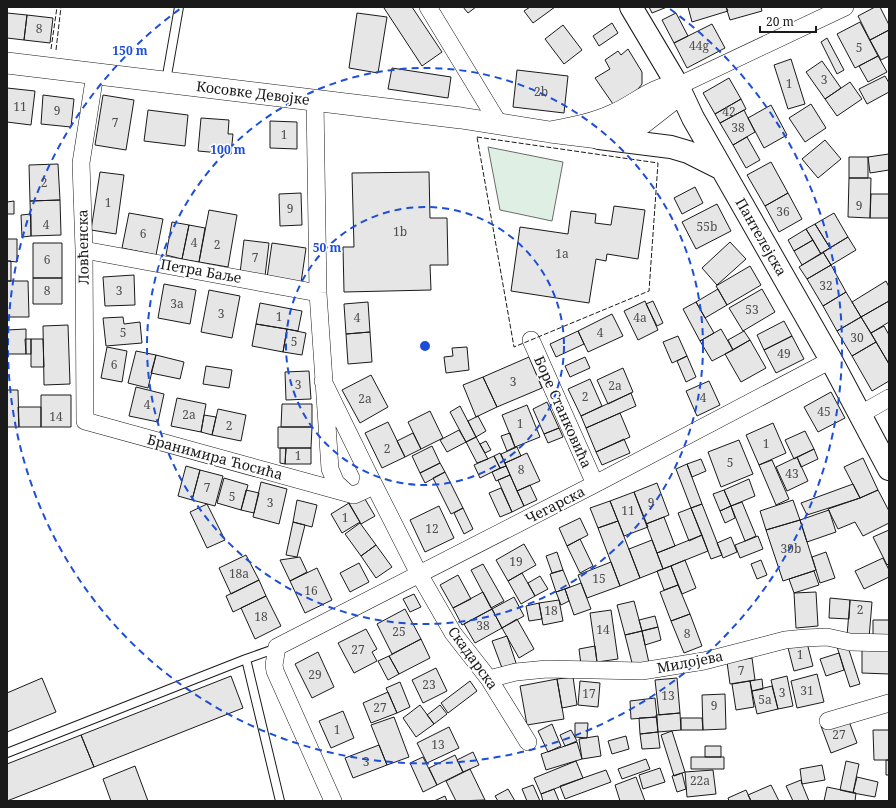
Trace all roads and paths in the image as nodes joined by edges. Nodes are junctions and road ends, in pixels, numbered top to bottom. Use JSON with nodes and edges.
{"nodes":[{"id":1,"x":179,"y":7,"type":"edge"},
{"id":2,"x":428,"y":7,"type":"edge"},
{"id":3,"x":631,"y":7,"type":"edge"},
{"id":4,"x":845,"y":7,"type":"edge"},
{"id":5,"x":7,"y":63,"type":"edge"},
{"id":6,"x":95,"y":74,"type":"junction"},
{"id":7,"x":165,"y":82,"type":"junction"},
{"id":8,"x":678,"y":86,"type":"junction"},
{"id":9,"x":315,"y":100,"type":"junction"},
{"id":10,"x":499,"y":124,"type":"junction"},
{"id":11,"x":550,"y":132,"type":"junction"},
{"id":12,"x":599,"y":138,"type":"junction"},
{"id":13,"x":722,"y":169,"type":"junction"},
{"id":14,"x":84,"y":250,"type":"junction"},
{"id":15,"x":318,"y":293,"type":"junction"},
{"id":16,"x":531,"y":340,"type":"dead end"},
{"id":17,"x":831,"y":360,"type":"junction"},
{"id":18,"x":323,"y":381,"type":"junction"},
{"id":19,"x":889,"y":398,"type":"edge"},
{"id":20,"x":861,"y":414,"type":"junction"},
{"id":21,"x":85,"y":421,"type":"joint"},
{"id":22,"x":889,"y":469,"type":"edge"},
{"id":23,"x":368,"y":474,"type":"junction"},
{"id":24,"x":595,"y":484,"type":"junction"},
{"id":25,"x":346,"y":492,"type":"junction"},
{"id":26,"x":419,"y":574,"type":"junction"},
{"id":27,"x":889,"y":643,"type":"edge"},
{"id":28,"x":277,"y":647,"type":"junction"},
{"id":29,"x":246,"y":659,"type":"junction"},
{"id":30,"x":489,"y":679,"type":"junction"},
{"id":31,"x":889,"y":703,"type":"edge"},
{"id":32,"x":828,"y":720,"type":"dead end"},
{"id":33,"x":528,"y":742,"type":"dead end"},
{"id":34,"x":7,"y":753,"type":"edge"},
{"id":35,"x":280,"y":801,"type":"edge"},
{"id":36,"x":333,"y":801,"type":"edge"}],
"edges":[{"from":1,"to":7,"type":"lane"},
{"from":2,"to":10,"type":"street"},
{"from":3,"to":8,"type":"main road","name":"Пантелејска"},
{"from":4,"to":8,"type":"street"},
{"from":5,"to":6,"type":"street","name":"Косовке Девојке"},
{"from":6,"to":7,"type":"street","name":"Косовке Девојке"},
{"from":6,"to":14,"type":"street","name":"Ловћенска"},
{"from":7,"to":9,"type":"street","name":"Косовке Девојке"},
{"from":8,"to":11,"type":"street","name":"Косовке Девојке"},
{"from":8,"to":12,"type":"street","name":"Косовке Девојке"},
{"from":8,"to":13,"type":"main road","name":"Пантелејска"},
{"from":9,"to":10,"type":"street","name":"Косовке Девојке"},
{"from":9,"to":15,"type":"street"},
{"from":10,"to":11,"type":"street","name":"Косовке Девојке"},
{"from":11,"to":12,"type":"street","name":"Косовке Девојке"},
{"from":12,"to":13,"type":"main road"},
{"from":13,"to":17,"type":"main road","name":"Пантелејска"},
{"from":14,"to":15,"type":"street","name":"Петра Баље"},
{"from":14,"to":21,"type":"street","name":"Ловћенска"},
{"from":15,"to":18,"type":"street"},
{"from":16,"to":24,"type":"street","name":"Боре Станковића"},
{"from":17,"to":20,"type":"main road","name":"Пантелејска"},
{"from":17,"to":24,"type":"street","name":"Чегарска"},
{"from":18,"to":23,"type":"street","name":"Скадарска"},
{"from":18,"to":25,"type":"street"},
{"from":19,"to":20,"type":"street"},
{"from":20,"to":22,"type":"main road","name":"Пантелејска"},
{"from":21,"to":25,"type":"street","name":"Бранимира Ћосића"},
{"from":23,"to":25,"type":"street"},
{"from":23,"to":26,"type":"street","name":"Скадарска"},
{"from":24,"to":26,"type":"street","name":"Чегарска"},
{"from":26,"to":28,"type":"street","name":"Чегарска"},
{"from":26,"to":30,"type":"street","name":"Скадарска"},
{"from":27,"to":30,"type":"street","name":"Милојева"},
{"from":28,"to":29,"type":"lane"},
{"from":28,"to":36,"type":"street"},
{"from":29,"to":34,"type":"lane"},
{"from":29,"to":35,"type":"lane"},
{"from":30,"to":33,"type":"street","name":"Скадарска"},
{"from":31,"to":32,"type":"street"}]}
